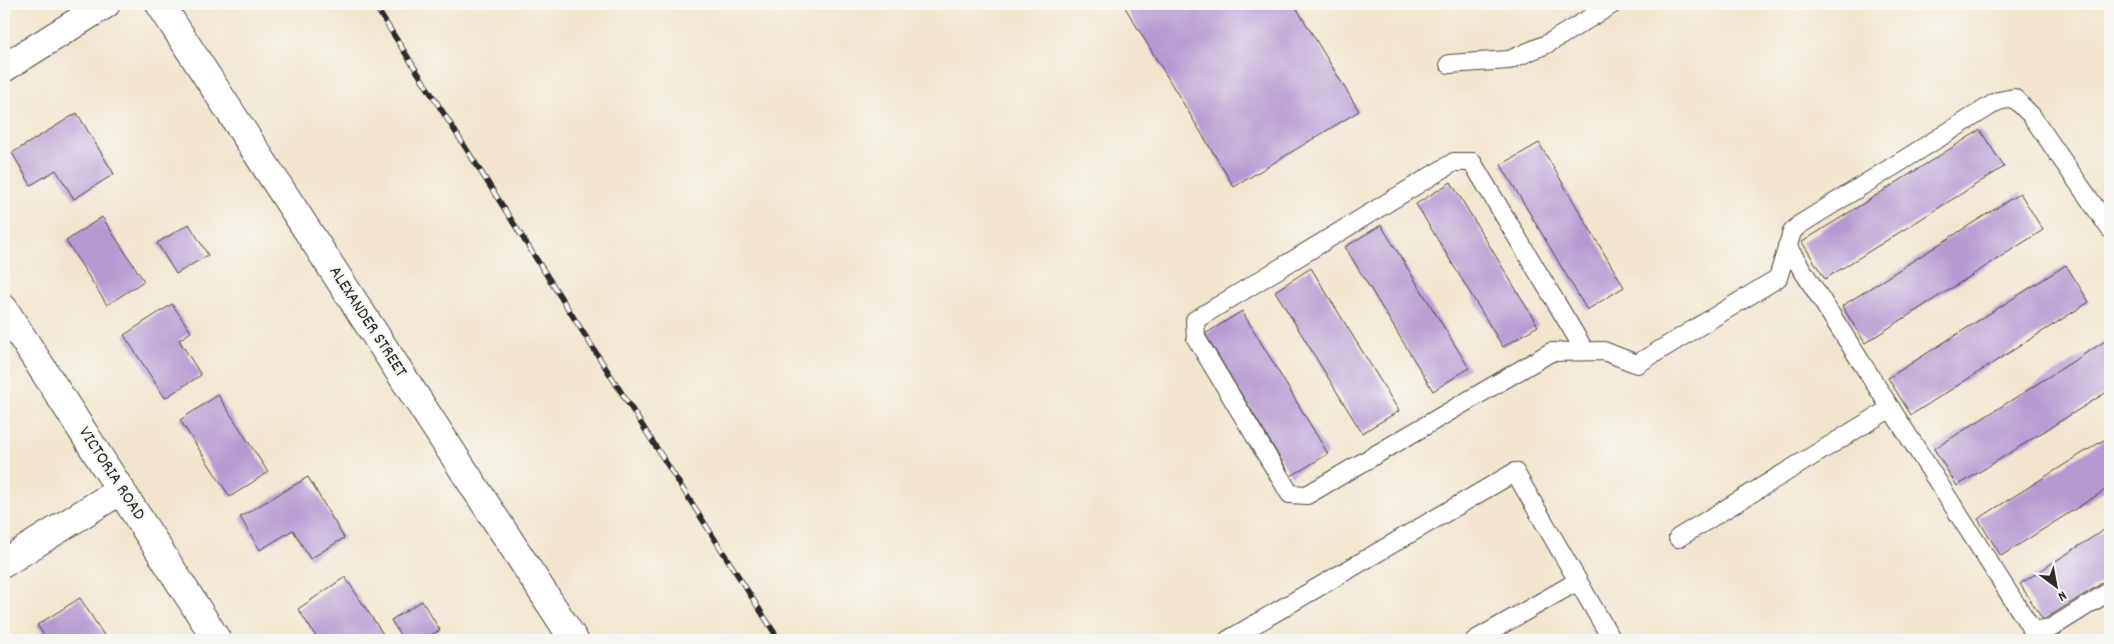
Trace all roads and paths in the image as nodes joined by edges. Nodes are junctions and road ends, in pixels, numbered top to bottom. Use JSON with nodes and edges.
{"nodes":[{"id":1,"x":106,"y":4,"type":"edge"},
{"id":2,"x":160,"y":4,"type":"edge"},
{"id":3,"x":1613,"y":4,"type":"edge"},
{"id":4,"x":1449,"y":64,"type":"dead end"},
{"id":5,"x":4,"y":68,"type":"edge"},
{"id":6,"x":2110,"y":229,"type":"edge"},
{"id":7,"x":1787,"y":246,"type":"junction"},
{"id":8,"x":4,"y":309,"type":"edge"},
{"id":9,"x":1585,"y":351,"type":"junction"},
{"id":10,"x":1892,"y":408,"type":"junction"},
{"id":11,"x":121,"y":490,"type":"junction"},
{"id":12,"x":1678,"y":538,"type":"dead end"},
{"id":13,"x":4,"y":563,"type":"edge"},
{"id":14,"x":1578,"y":581,"type":"junction"},
{"id":15,"x":2110,"y":591,"type":"edge"},
{"id":16,"x":217,"y":640,"type":"edge"},
{"id":17,"x":574,"y":640,"type":"edge"},
{"id":18,"x":1228,"y":640,"type":"edge"},
{"id":19,"x":1475,"y":640,"type":"edge"},
{"id":20,"x":1612,"y":640,"type":"edge"}],
"edges":[{"from":1,"to":5,"type":"street"},
{"from":2,"to":17,"type":"street","name":"ALEXANDER STREET"},
{"from":3,"to":4,"type":"lane"},
{"from":6,"to":7,"type":"lane"},
{"from":7,"to":9,"type":"lane"},
{"from":7,"to":10,"type":"lane"},
{"from":8,"to":11,"type":"street","name":"VICTORIA ROAD"},
{"from":9,"to":9,"type":"lane"},
{"from":10,"to":12,"type":"lane"},
{"from":10,"to":15,"type":"lane"},
{"from":11,"to":13,"type":"street"},
{"from":11,"to":16,"type":"street","name":"VICTORIA ROAD"},
{"from":14,"to":18,"type":"lane"},
{"from":14,"to":19,"type":"lane"},
{"from":14,"to":20,"type":"lane"}]}
